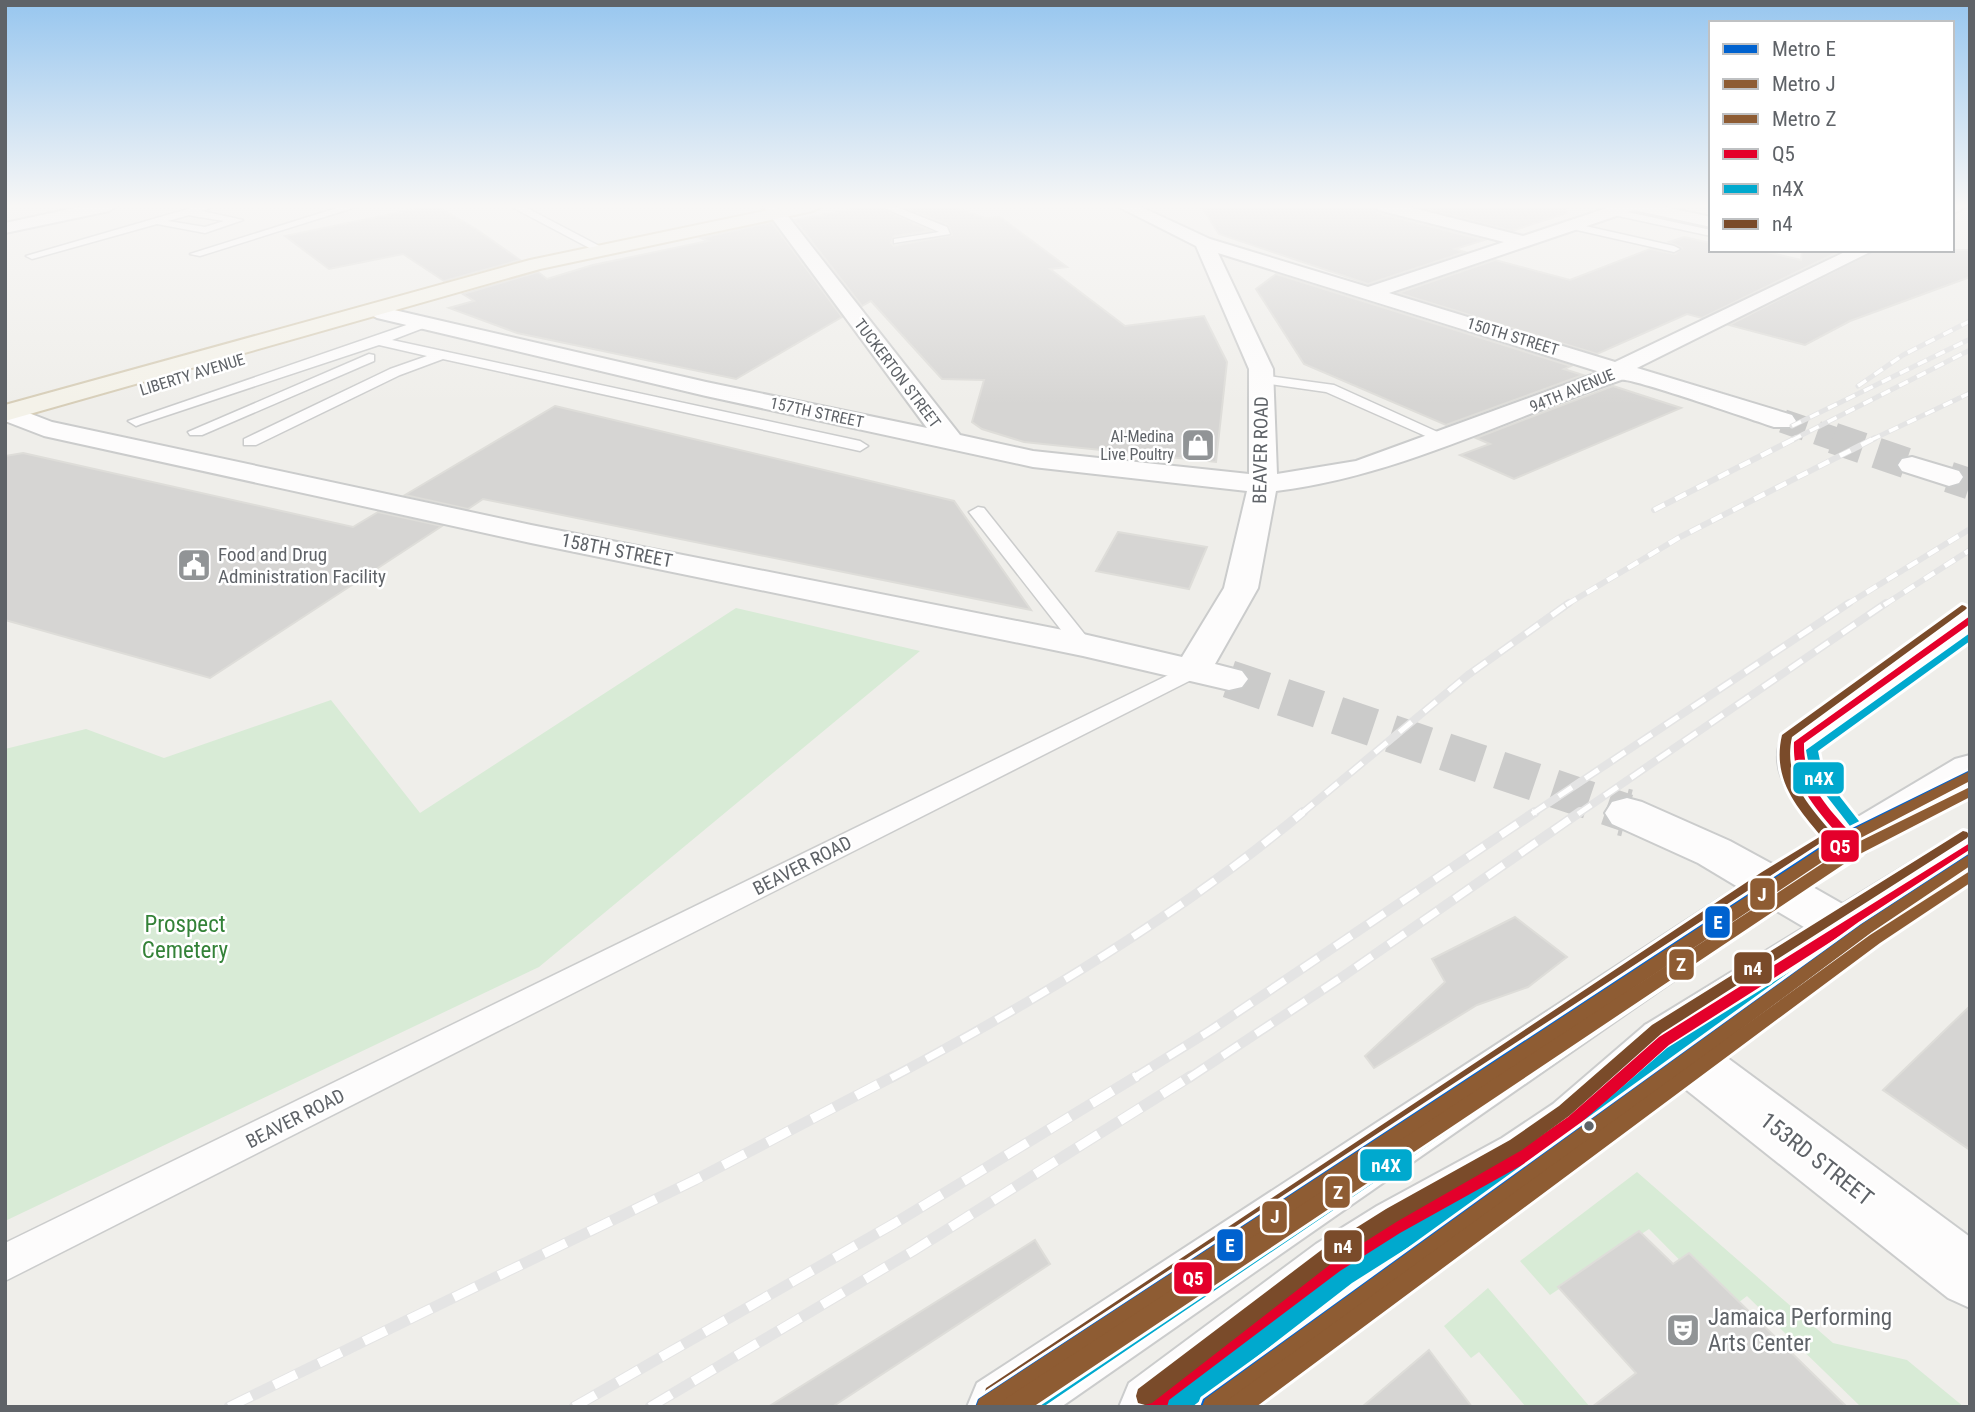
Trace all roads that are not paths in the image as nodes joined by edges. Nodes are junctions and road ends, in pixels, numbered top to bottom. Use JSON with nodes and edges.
{"nodes":[{"id":1,"x":511,"y":272,"type":"edge"},
{"id":2,"x":821,"y":272,"type":"edge"},
{"id":3,"x":1217,"y":272,"type":"edge"},
{"id":4,"x":1300,"y":272,"type":"edge"},
{"id":5,"x":1434,"y":272,"type":"edge"},
{"id":6,"x":1814,"y":272,"type":"edge"},
{"id":7,"x":1370,"y":293,"type":"junction"},
{"id":8,"x":377,"y":312,"type":"junction"},
{"id":9,"x":421,"y":324,"type":"junction"},
{"id":10,"x":378,"y":341,"type":"junction"},
{"id":11,"x":405,"y":347,"type":"junction"},
{"id":12,"x":442,"y":355,"type":"junction"},
{"id":13,"x":1622,"y":369,"type":"junction"},
{"id":14,"x":1261,"y":379,"type":"junction"},
{"id":15,"x":11,"y":419,"type":"edge"},
{"id":16,"x":136,"y":421,"type":"dead end"},
{"id":17,"x":1783,"y":421,"type":"tunnel mouth"},
{"id":18,"x":196,"y":432,"type":"dead end"},
{"id":19,"x":949,"y":439,"type":"junction"},
{"id":20,"x":1445,"y":439,"type":"junction"},
{"id":21,"x":250,"y":442,"type":"dead end"},
{"id":22,"x":860,"y":446,"type":"dead end"},
{"id":23,"x":1912,"y":465,"type":"tunnel mouth"},
{"id":24,"x":1949,"y":477,"type":"tunnel mouth"},
{"id":25,"x":1263,"y":484,"type":"junction"},
{"id":26,"x":978,"y":512,"type":"dead end"},
{"id":27,"x":1970,"y":619,"type":"edge"},
{"id":28,"x":1083,"y":645,"type":"junction"},
{"id":29,"x":1193,"y":670,"type":"junction"},
{"id":30,"x":1229,"y":679,"type":"tunnel mouth"},
{"id":31,"x":1970,"y":769,"type":"edge"},
{"id":32,"x":1627,"y":813,"type":"tunnel mouth"},
{"id":33,"x":1850,"y":840,"type":"junction"},
{"id":34,"x":1970,"y":847,"type":"edge"},
{"id":35,"x":1774,"y":887,"type":"junction"},
{"id":36,"x":1843,"y":927,"type":"junction"},
{"id":37,"x":1664,"y":1041,"type":"junction"},
{"id":38,"x":5,"y":1263,"type":"edge"},
{"id":39,"x":1970,"y":1276,"type":"edge"},
{"id":40,"x":1001,"y":1407,"type":"edge"},
{"id":41,"x":1153,"y":1407,"type":"edge"}],
"edges":[{"from":1,"to":8,"type":"main road","name":"LIBERTY AVENUE"},
{"from":2,"to":19,"type":"street","name":"TUCKERTON STREET"},
{"from":3,"to":14,"type":"street","name":"BEAVER ROAD"},
{"from":4,"to":7,"type":"street","name":"150TH STREET"},
{"from":5,"to":7,"type":"street"},
{"from":6,"to":13,"type":"street","name":"94TH AVENUE"},
{"from":7,"to":13,"type":"street","name":"150TH STREET"},
{"from":8,"to":9,"type":"street","name":"157TH STREET"},
{"from":8,"to":15,"type":"main road","name":"LIBERTY AVENUE"},
{"from":9,"to":10,"type":"lane"},
{"from":9,"to":19,"type":"street","name":"157TH STREET"},
{"from":10,"to":11,"type":"lane"},
{"from":10,"to":16,"type":"lane"},
{"from":11,"to":12,"type":"lane"},
{"from":11,"to":18,"type":"lane"},
{"from":12,"to":21,"type":"lane"},
{"from":12,"to":22,"type":"lane"},
{"from":13,"to":17,"type":"street","name":"150TH STREET"},
{"from":13,"to":20,"type":"street","name":"94TH AVENUE"},
{"from":14,"to":20,"type":"lane"},
{"from":14,"to":25,"type":"street","name":"BEAVER ROAD"},
{"from":15,"to":28,"type":"street","name":"158TH STREET"},
{"from":19,"to":25,"type":"street","name":"157TH STREET"},
{"from":20,"to":25,"type":"street","name":"94TH AVENUE"},
{"from":23,"to":24,"type":"street"},
{"from":25,"to":29,"type":"street","name":"BEAVER ROAD"},
{"from":26,"to":28,"type":"lane"},
{"from":27,"to":33,"type":"street"},
{"from":28,"to":29,"type":"street","name":"158TH STREET"},
{"from":29,"to":30,"type":"street","name":"158TH STREET"},
{"from":29,"to":38,"type":"lane","name":"BEAVER ROAD"},
{"from":31,"to":33,"type":"street"},
{"from":32,"to":35,"type":"street"},
{"from":33,"to":35,"type":"street"},
{"from":34,"to":36,"type":"street"},
{"from":35,"to":36,"type":"street"},
{"from":35,"to":40,"type":"street"},
{"from":36,"to":37,"type":"street"},
{"from":37,"to":39,"type":"street","name":"153RD STREET"},
{"from":37,"to":41,"type":"street"}]}
